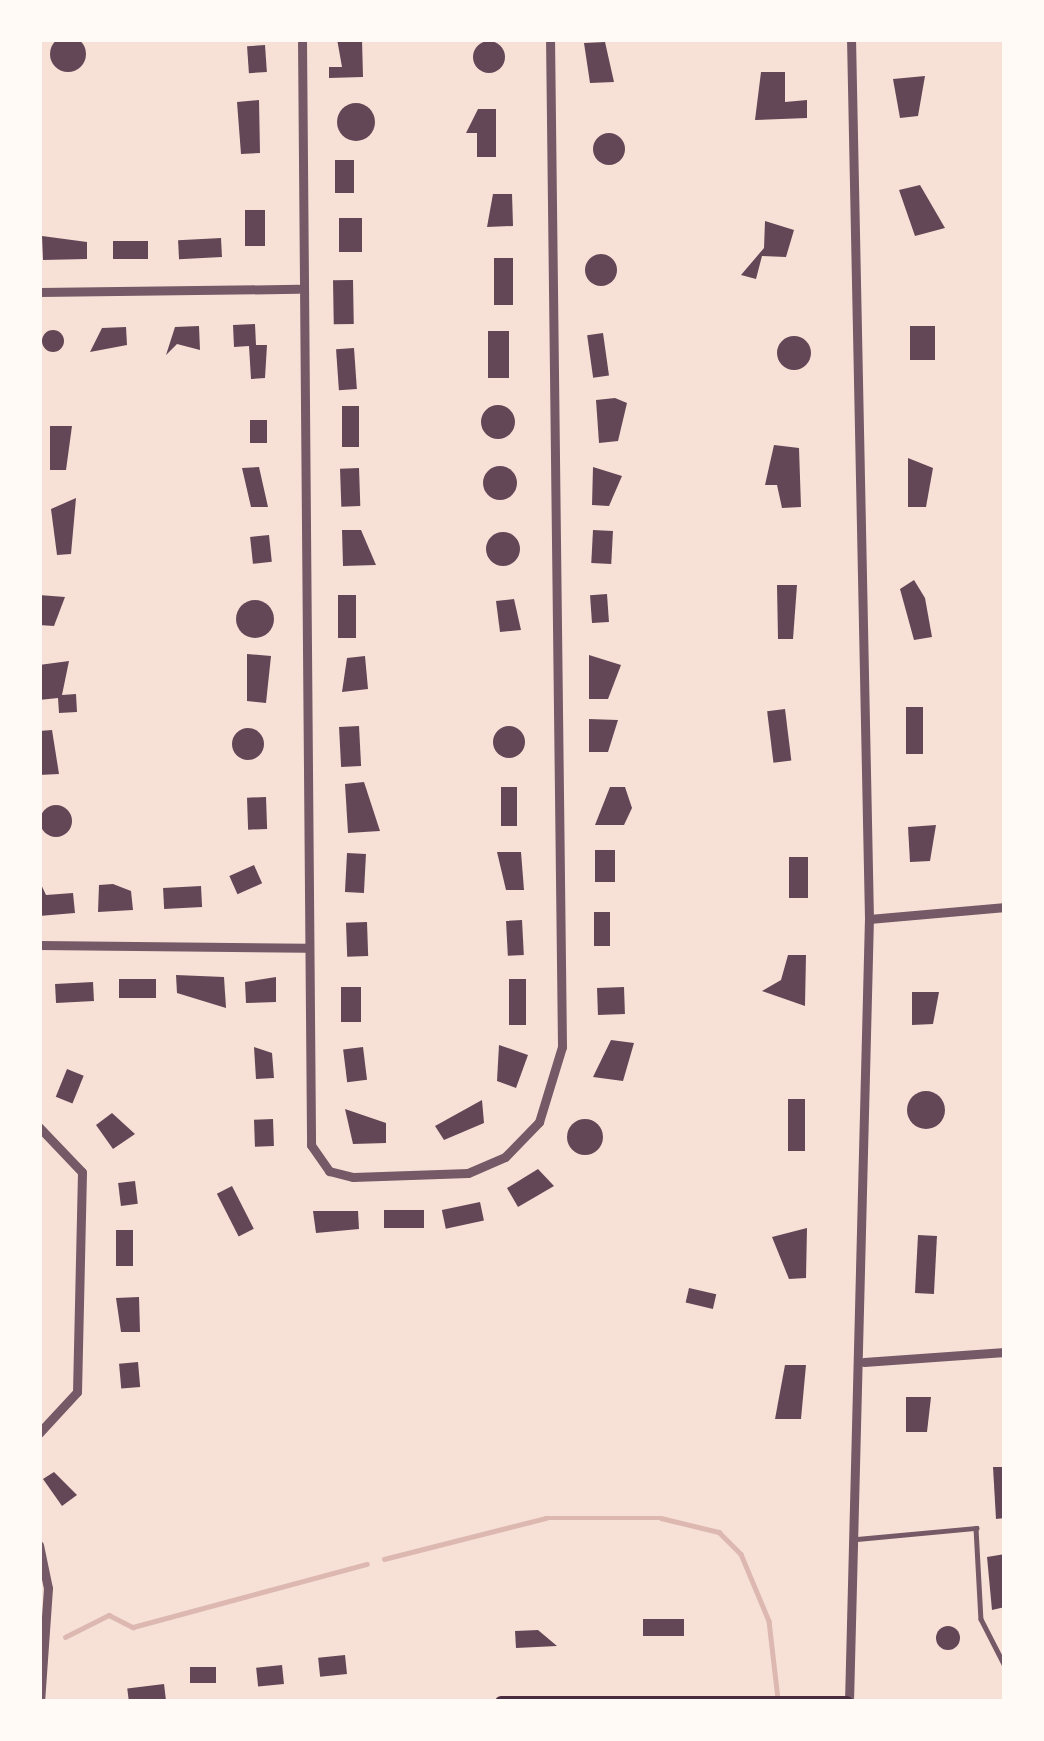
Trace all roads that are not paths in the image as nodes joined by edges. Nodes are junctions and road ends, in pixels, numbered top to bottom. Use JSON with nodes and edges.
{"nodes":[{"id":1,"x":302,"y":39,"type":"edge"},
{"id":2,"x":550,"y":39,"type":"edge"},
{"id":3,"x":851,"y":39,"type":"edge"},
{"id":4,"x":298,"y":289,"type":"junction"},
{"id":5,"x":39,"y":292,"type":"edge"},
{"id":6,"x":1005,"y":908,"type":"edge"},
{"id":7,"x":869,"y":919,"type":"junction"},
{"id":8,"x":39,"y":945,"type":"edge"},
{"id":9,"x":306,"y":947,"type":"junction"},
{"id":10,"x":39,"y":1126,"type":"edge"},
{"id":11,"x":1005,"y":1352,"type":"edge"},
{"id":12,"x":864,"y":1361,"type":"junction"},
{"id":13,"x":39,"y":1433,"type":"edge"},
{"id":14,"x":857,"y":1539,"type":"junction"},
{"id":15,"x":39,"y":1546,"type":"edge"},
{"id":16,"x":1005,"y":1666,"type":"edge"},
{"id":17,"x":40,"y":1702,"type":"edge"},
{"id":18,"x":501,"y":1702,"type":"edge"},
{"id":19,"x":848,"y":1702,"type":"edge"}],
"edges":[{"from":1,"to":4,"type":"street"},
{"from":2,"to":9,"type":"street"},
{"from":3,"to":7,"type":"street"},
{"from":4,"to":5,"type":"street"},
{"from":4,"to":9,"type":"street"},
{"from":6,"to":7,"type":"street"},
{"from":7,"to":12,"type":"street"},
{"from":8,"to":9,"type":"street"},
{"from":10,"to":13,"type":"street"},
{"from":11,"to":12,"type":"street"},
{"from":12,"to":14,"type":"street"},
{"from":14,"to":16,"type":"lane"},
{"from":14,"to":19,"type":"street"},
{"from":15,"to":17,"type":"street"},
{"from":18,"to":19,"type":"main road"}]}
